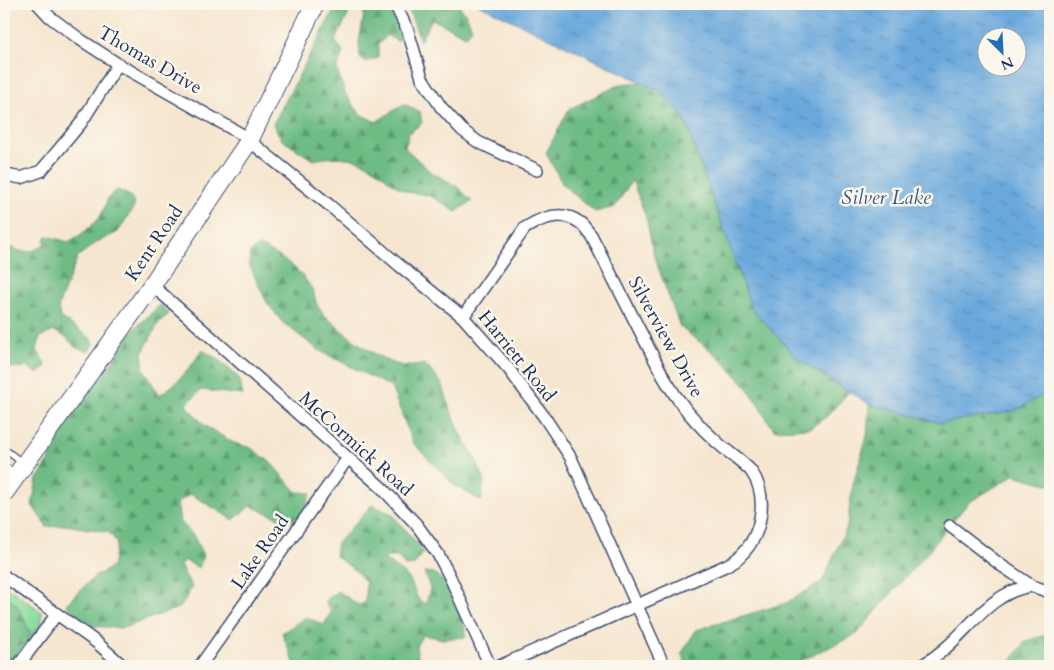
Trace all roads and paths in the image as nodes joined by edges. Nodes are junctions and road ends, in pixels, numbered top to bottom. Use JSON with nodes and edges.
{"nodes":[{"id":1,"x":38,"y":4,"type":"edge"},
{"id":2,"x":315,"y":4,"type":"edge"},
{"id":3,"x":395,"y":4,"type":"edge"},
{"id":4,"x":118,"y":64,"type":"junction"},
{"id":5,"x":249,"y":141,"type":"junction"},
{"id":6,"x":538,"y":170,"type":"dead end"},
{"id":7,"x":4,"y":173,"type":"edge"},
{"id":8,"x":152,"y":284,"type":"junction"},
{"id":9,"x":463,"y":317,"type":"junction"},
{"id":10,"x":4,"y":449,"type":"edge"},
{"id":11,"x":348,"y":458,"type":"junction"},
{"id":12,"x":15,"y":468,"type":"edge"},
{"id":13,"x":4,"y":493,"type":"edge"},
{"id":14,"x":950,"y":526,"type":"dead end"},
{"id":15,"x":4,"y":576,"type":"edge"},
{"id":16,"x":1032,"y":586,"type":"junction"},
{"id":17,"x":1050,"y":592,"type":"edge"},
{"id":18,"x":638,"y":606,"type":"junction"},
{"id":19,"x":56,"y":615,"type":"junction"},
{"id":20,"x":18,"y":666,"type":"edge"},
{"id":21,"x":123,"y":666,"type":"edge"},
{"id":22,"x":200,"y":666,"type":"edge"},
{"id":23,"x":490,"y":666,"type":"edge"},
{"id":24,"x":500,"y":666,"type":"edge"},
{"id":25,"x":664,"y":666,"type":"edge"},
{"id":26,"x":921,"y":666,"type":"edge"}],
"edges":[{"from":1,"to":4,"type":"street","name":"Thomas Drive"},
{"from":2,"to":5,"type":"main road","name":"Kent Road"},
{"from":3,"to":6,"type":"street"},
{"from":4,"to":5,"type":"street","name":"Thomas Drive"},
{"from":4,"to":7,"type":"street"},
{"from":5,"to":8,"type":"main road","name":"Kent Road"},
{"from":5,"to":9,"type":"street","name":"Harriett Road"},
{"from":8,"to":11,"type":"street","name":"McCormick Road"},
{"from":8,"to":12,"type":"main road","name":"Kent Road"},
{"from":9,"to":18,"type":"street","name":"Harriett Road"},
{"from":9,"to":18,"type":"street","name":"Silverview Drive"},
{"from":10,"to":12,"type":"lane"},
{"from":11,"to":22,"type":"street","name":"Lake Road"},
{"from":11,"to":23,"type":"street","name":"McCormick Road"},
{"from":12,"to":13,"type":"main road","name":"Kent Road"},
{"from":14,"to":16,"type":"street"},
{"from":15,"to":19,"type":"street"},
{"from":16,"to":17,"type":"street"},
{"from":16,"to":26,"type":"street"},
{"from":18,"to":24,"type":"street","name":"Silverview Drive"},
{"from":18,"to":25,"type":"street","name":"Harriett Road"},
{"from":19,"to":20,"type":"street"},
{"from":19,"to":21,"type":"street"}]}
